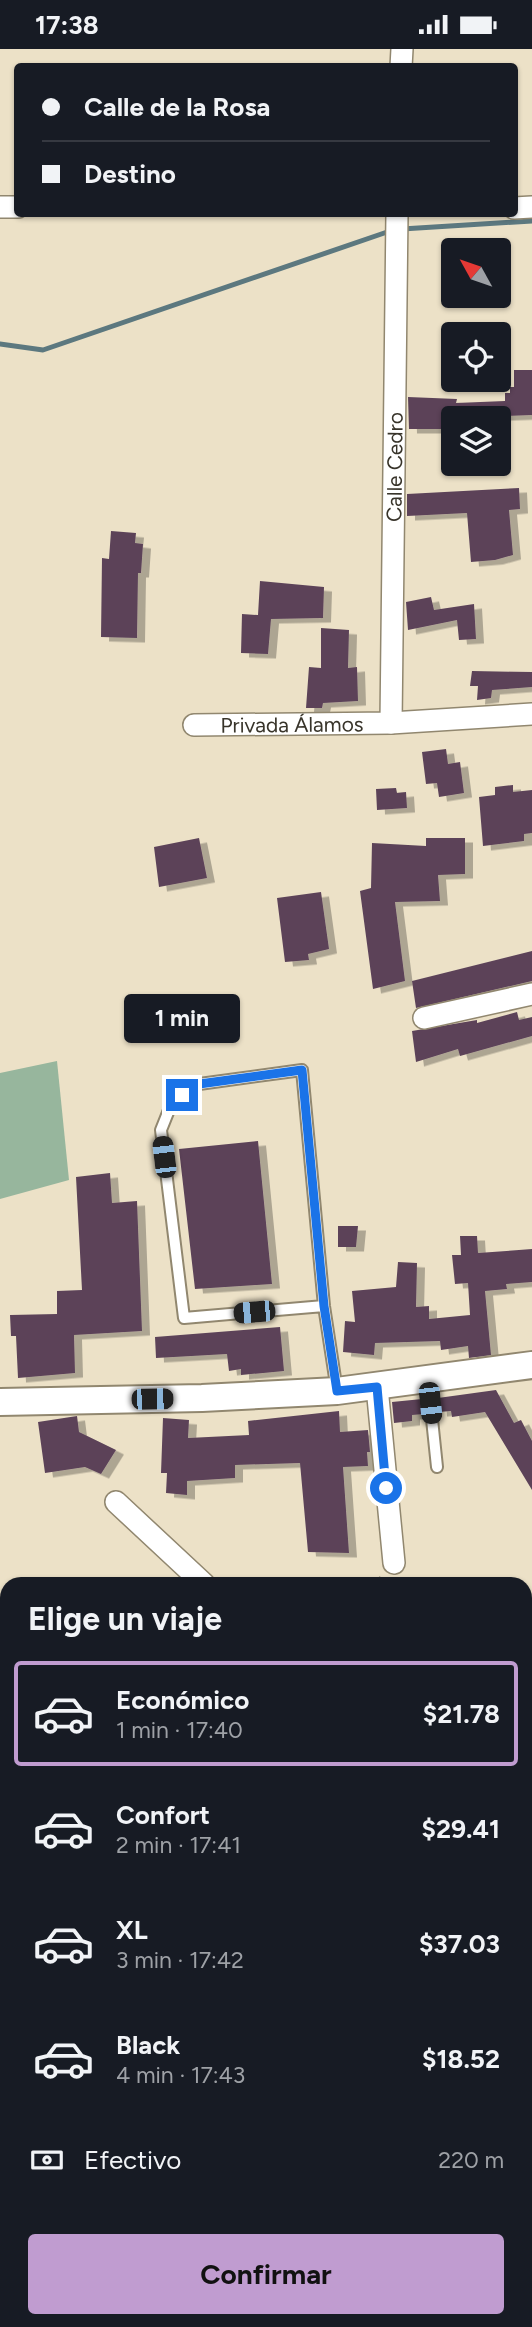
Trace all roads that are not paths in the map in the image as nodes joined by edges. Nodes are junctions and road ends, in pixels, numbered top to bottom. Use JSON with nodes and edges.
{"nodes":[{"id":1,"x":397,"y":217,"type":"edge"},
{"id":2,"x":532,"y":714,"type":"edge"},
{"id":3,"x":391,"y":723,"type":"junction"},
{"id":4,"x":194,"y":725,"type":"dead end"},
{"id":5,"x":532,"y":993,"type":"edge"},
{"id":6,"x":424,"y":1018,"type":"dead end"},
{"id":7,"x":324,"y":1306,"type":"junction"},
{"id":8,"x":532,"y":1366,"type":"edge"},
{"id":9,"x":428,"y":1381,"type":"junction"},
{"id":10,"x":377,"y":1387,"type":"junction"},
{"id":11,"x":337,"y":1391,"type":"junction"},
{"id":12,"x":0,"y":1402,"type":"edge"},
{"id":13,"x":437,"y":1467,"type":"dead end"},
{"id":14,"x":116,"y":1502,"type":"dead end"},
{"id":15,"x":394,"y":1563,"type":"dead end"},
{"id":16,"x":196,"y":1577,"type":"edge"}],
"edges":[{"from":1,"to":3,"type":"street","name":"Calle Cedro"},
{"from":2,"to":3,"type":"street","name":"Privada Álamos"},
{"from":3,"to":4,"type":"street","name":"Privada Álamos"},
{"from":5,"to":6,"type":"street"},
{"from":7,"to":7,"type":"lane"},
{"from":7,"to":11,"type":"lane"},
{"from":8,"to":9,"type":"street"},
{"from":9,"to":10,"type":"street"},
{"from":9,"to":13,"type":"lane"},
{"from":10,"to":11,"type":"street"},
{"from":10,"to":15,"type":"street"},
{"from":11,"to":12,"type":"street"},
{"from":14,"to":16,"type":"street"}]}
